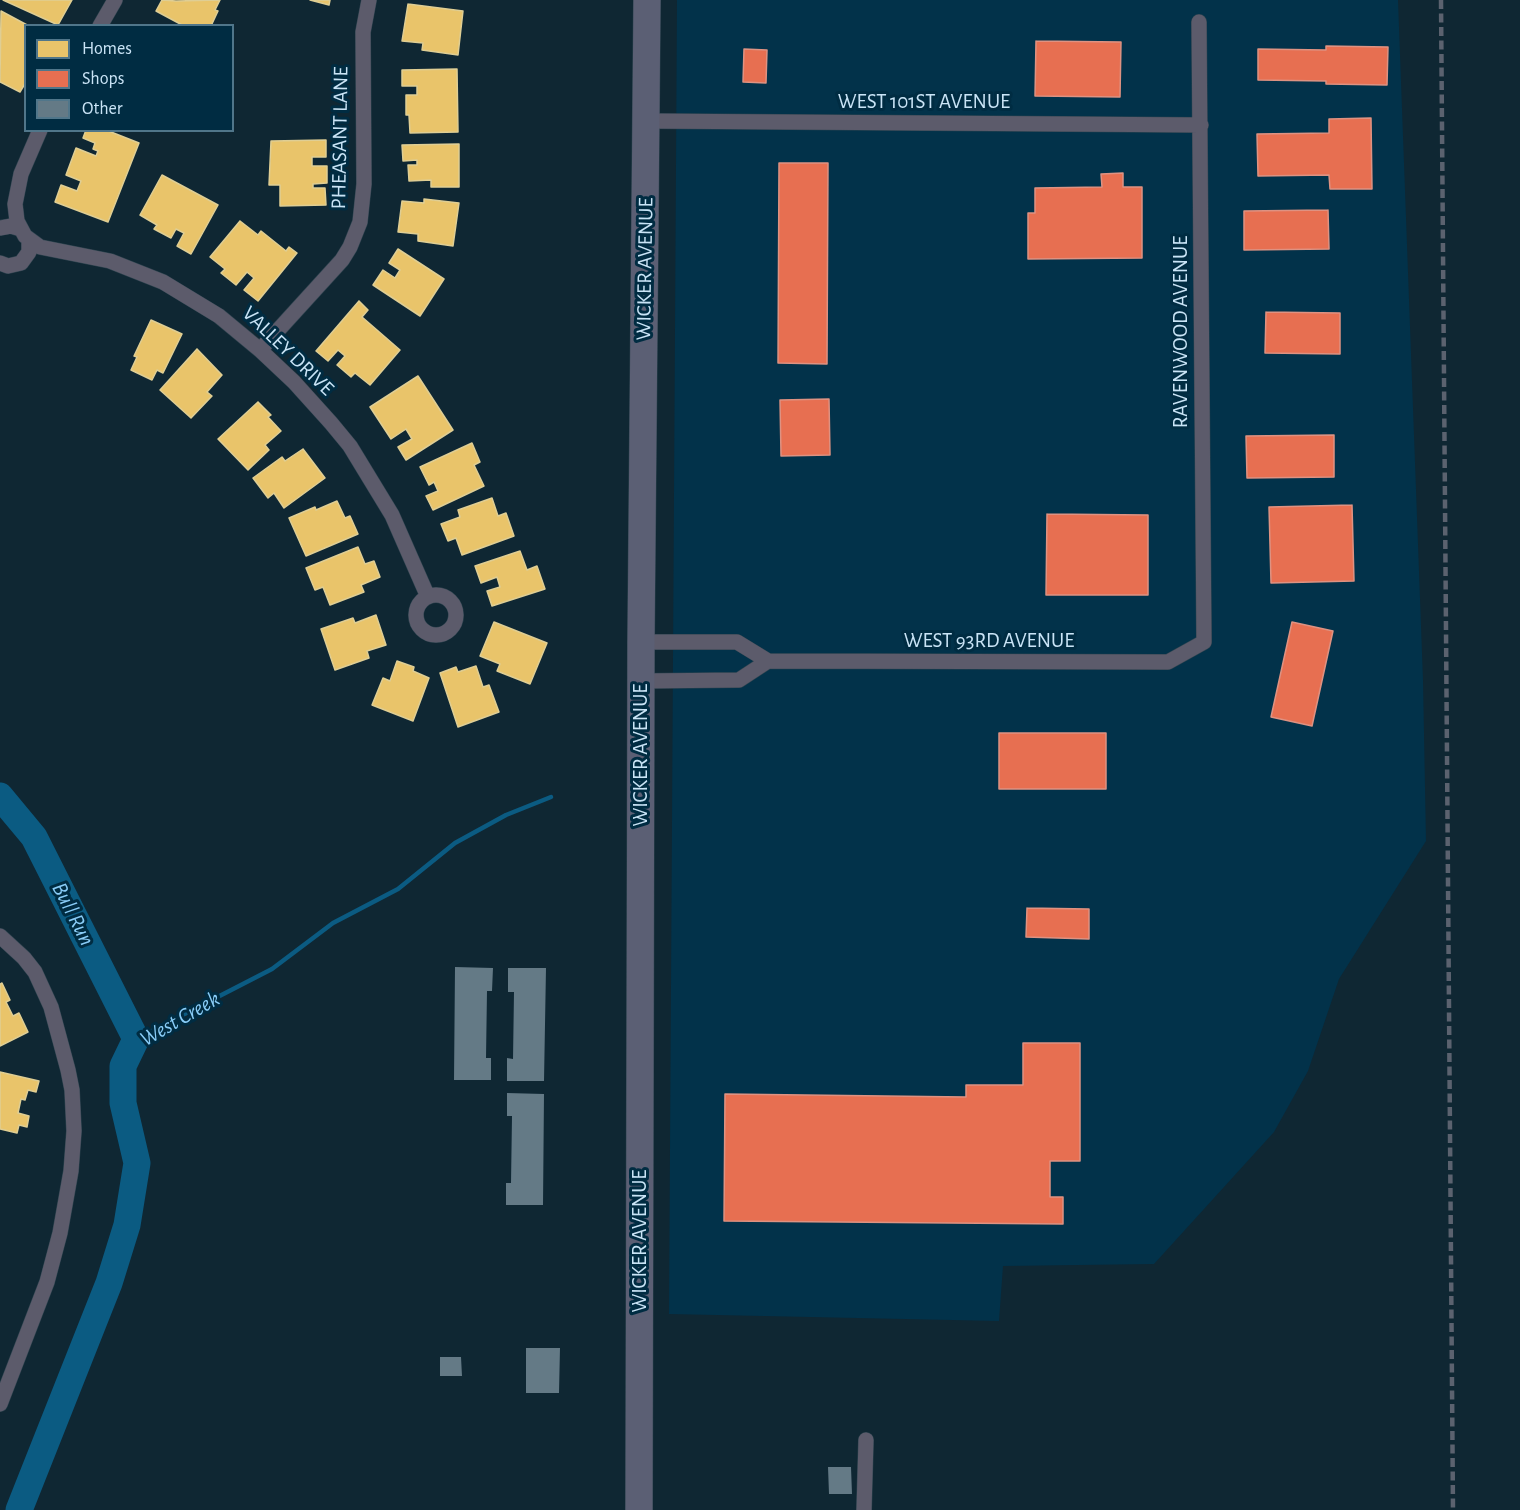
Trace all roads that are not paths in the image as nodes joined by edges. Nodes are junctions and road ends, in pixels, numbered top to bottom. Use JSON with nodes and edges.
{"nodes":[{"id":1,"x":115,"y":0,"type":"edge"},
{"id":2,"x":369,"y":0,"type":"edge"},
{"id":3,"x":647,"y":0,"type":"edge"},
{"id":4,"x":1199,"y":22,"type":"dead end"},
{"id":5,"x":101,"y":24,"type":"edge"},
{"id":6,"x":647,"y":121,"type":"junction"},
{"id":7,"x":1201,"y":125,"type":"junction"},
{"id":8,"x":39,"y":132,"type":"edge"},
{"id":9,"x":0,"y":228,"type":"edge"},
{"id":10,"x":25,"y":234,"type":"junction"},
{"id":11,"x":0,"y":263,"type":"edge"},
{"id":12,"x":260,"y":350,"type":"junction"},
{"id":13,"x":428,"y":597,"type":"dead end"},
{"id":14,"x":641,"y":642,"type":"junction"},
{"id":15,"x":1204,"y":642,"type":"joint"},
{"id":16,"x":768,"y":661,"type":"junction"},
{"id":17,"x":641,"y":681,"type":"junction"},
{"id":18,"x":0,"y":936,"type":"edge"},
{"id":19,"x":0,"y":1404,"type":"edge"},
{"id":20,"x":866,"y":1440,"type":"dead end"},
{"id":21,"x":639,"y":1510,"type":"edge"},
{"id":22,"x":864,"y":1510,"type":"edge"}],
"edges":[{"from":1,"to":5,"type":"street"},
{"from":2,"to":12,"type":"street","name":"PHEASANT LANE"},
{"from":3,"to":6,"type":"highway","name":"WICKER AVENUE"},
{"from":4,"to":7,"type":"street","name":"RAVENWOOD AVENUE"},
{"from":6,"to":7,"type":"street","name":"WEST 101ST AVENUE"},
{"from":6,"to":14,"type":"highway","name":"WICKER AVENUE"},
{"from":7,"to":15,"type":"street","name":"RAVENWOOD AVENUE"},
{"from":8,"to":10,"type":"street"},
{"from":9,"to":10,"type":"street","name":"VALLEY DRIVE"},
{"from":10,"to":11,"type":"street"},
{"from":10,"to":12,"type":"street","name":"VALLEY DRIVE"},
{"from":12,"to":13,"type":"street","name":"VALLEY DRIVE"},
{"from":14,"to":16,"type":"street"},
{"from":14,"to":17,"type":"highway","name":"WICKER AVENUE"},
{"from":15,"to":16,"type":"street","name":"WEST 93RD AVENUE"},
{"from":16,"to":17,"type":"street"},
{"from":17,"to":21,"type":"highway","name":"WICKER AVENUE"},
{"from":18,"to":19,"type":"street"},
{"from":20,"to":22,"type":"street"}]}
